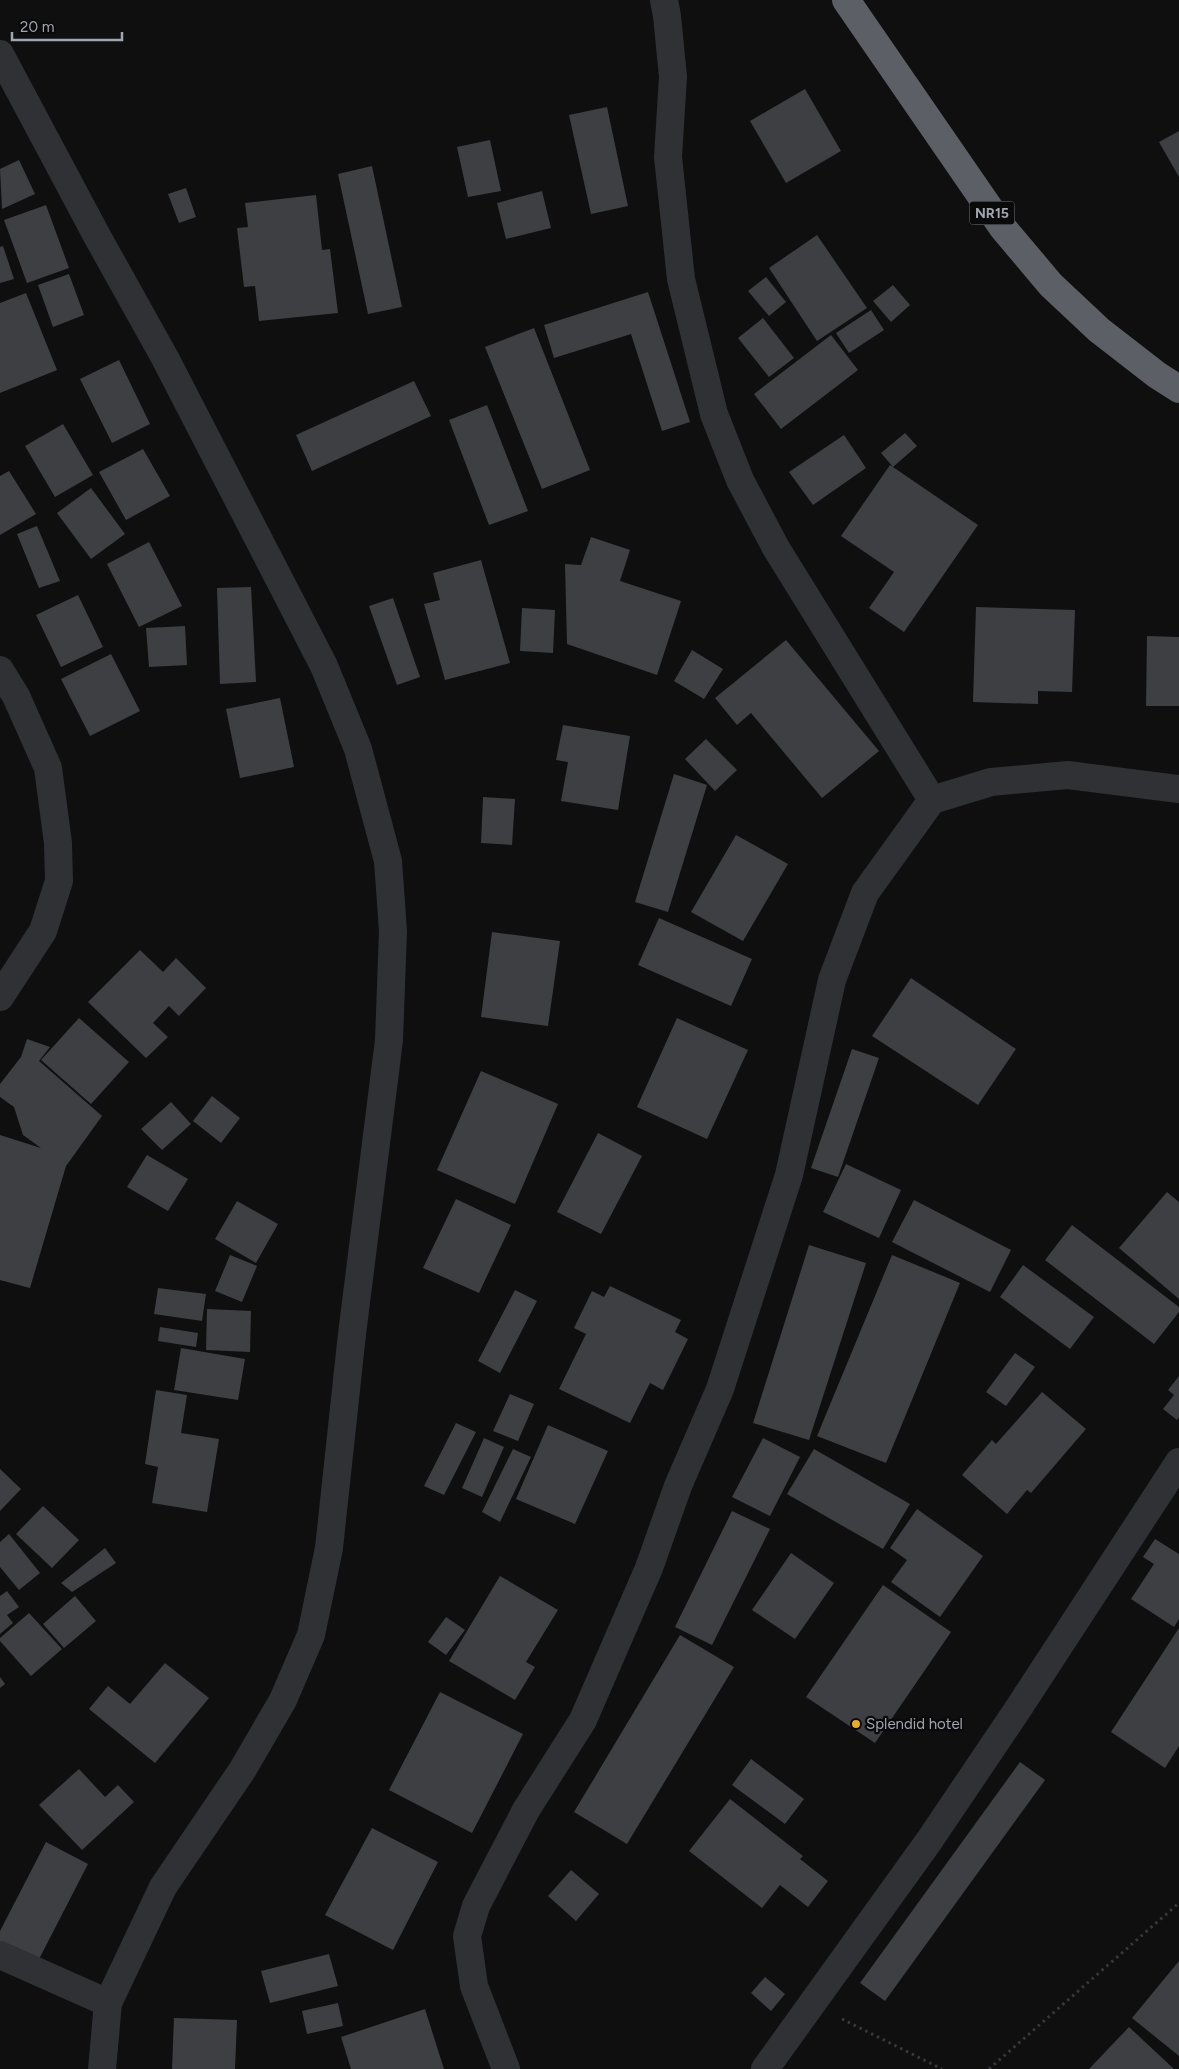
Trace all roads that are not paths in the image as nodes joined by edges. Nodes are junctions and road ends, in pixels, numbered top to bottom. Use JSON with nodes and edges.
{"nodes":[{"id":1,"x":664,"y":0,"type":"edge"},
{"id":2,"x":846,"y":0,"type":"edge"},
{"id":3,"x":0,"y":54,"type":"edge"},
{"id":4,"x":1172,"y":381,"type":"edge"},
{"id":5,"x":0,"y":670,"type":"edge"},
{"id":6,"x":1179,"y":788,"type":"edge"},
{"id":7,"x":932,"y":800,"type":"junction"},
{"id":8,"x":0,"y":997,"type":"edge"},
{"id":9,"x":1179,"y":1462,"type":"edge"},
{"id":10,"x":0,"y":1955,"type":"edge"},
{"id":11,"x":108,"y":2003,"type":"junction"},
{"id":12,"x":102,"y":2069,"type":"edge"},
{"id":13,"x":506,"y":2069,"type":"edge"},
{"id":14,"x":765,"y":2069,"type":"edge"}],
"edges":[{"from":1,"to":7,"type":"street"},
{"from":2,"to":4,"type":"highway","number":"NR15"},
{"from":3,"to":11,"type":"street"},
{"from":5,"to":8,"type":"street"},
{"from":6,"to":7,"type":"street"},
{"from":7,"to":13,"type":"street"},
{"from":9,"to":14,"type":"street"},
{"from":10,"to":11,"type":"street"},
{"from":11,"to":12,"type":"street"}]}
